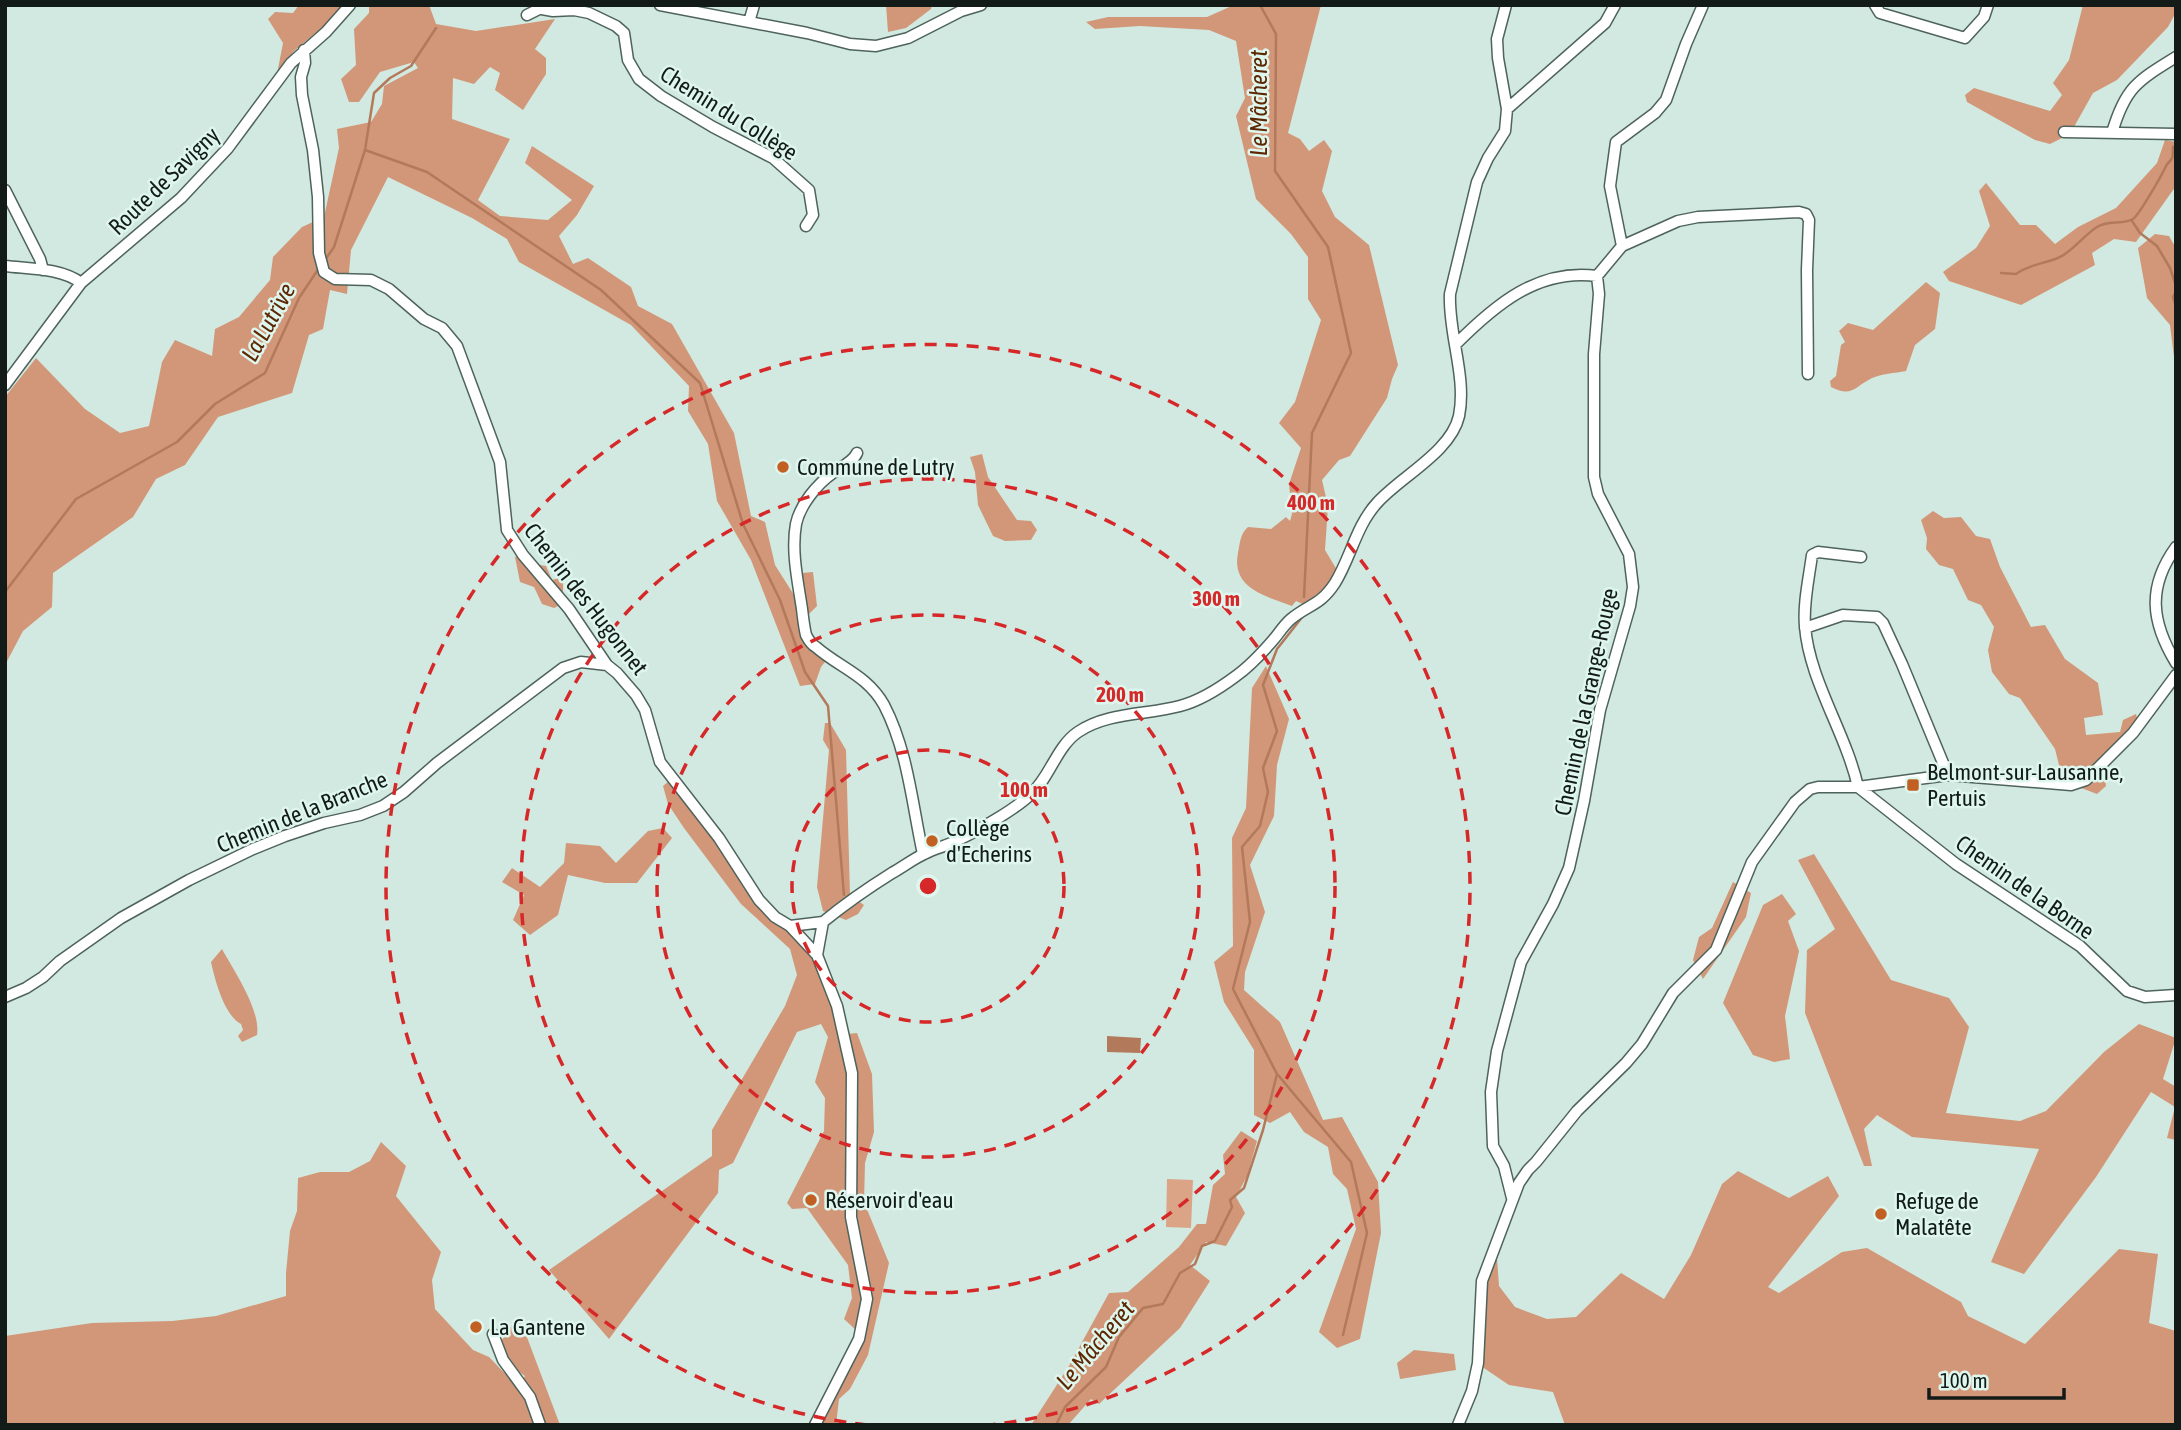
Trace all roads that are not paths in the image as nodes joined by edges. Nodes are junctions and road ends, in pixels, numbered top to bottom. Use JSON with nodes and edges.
{"nodes":[{"id":1,"x":350,"y":5,"type":"edge"},
{"id":2,"x":660,"y":5,"type":"edge"},
{"id":3,"x":754,"y":5,"type":"edge"},
{"id":4,"x":981,"y":5,"type":"edge"},
{"id":5,"x":1506,"y":5,"type":"edge"},
{"id":6,"x":1615,"y":5,"type":"edge"},
{"id":7,"x":1703,"y":5,"type":"edge"},
{"id":8,"x":1988,"y":5,"type":"edge"},
{"id":9,"x":544,"y":7,"type":"edge"},
{"id":10,"x":1878,"y":9,"type":"edge"},
{"id":11,"x":527,"y":15,"type":"dead end"},
{"id":12,"x":749,"y":22,"type":"junction"},
{"id":13,"x":304,"y":50,"type":"junction"},
{"id":14,"x":2176,"y":57,"type":"edge"},
{"id":15,"x":1507,"y":109,"type":"junction"},
{"id":16,"x":2064,"y":131,"type":"dead end"},
{"id":17,"x":2112,"y":133,"type":"junction"},
{"id":18,"x":2176,"y":134,"type":"edge"},
{"id":19,"x":5,"y":190,"type":"edge"},
{"id":20,"x":806,"y":226,"type":"dead end"},
{"id":21,"x":1622,"y":246,"type":"junction"},
{"id":22,"x":5,"y":266,"type":"edge"},
{"id":23,"x":43,"y":270,"type":"junction"},
{"id":24,"x":1597,"y":276,"type":"junction"},
{"id":25,"x":82,"y":283,"type":"junction"},
{"id":26,"x":1456,"y":344,"type":"junction"},
{"id":27,"x":1808,"y":374,"type":"dead end"},
{"id":28,"x":5,"y":385,"type":"edge"},
{"id":29,"x":857,"y":453,"type":"dead end"},
{"id":30,"x":2176,"y":547,"type":"edge"},
{"id":31,"x":1861,"y":557,"type":"dead end"},
{"id":32,"x":1805,"y":628,"type":"junction"},
{"id":33,"x":2176,"y":663,"type":"edge"},
{"id":34,"x":607,"y":665,"type":"junction"},
{"id":35,"x":2176,"y":675,"type":"edge"},
{"id":36,"x":1948,"y":775,"type":"junction"},
{"id":37,"x":1858,"y":787,"type":"junction"},
{"id":38,"x":923,"y":854,"type":"junction"},
{"id":39,"x":823,"y":922,"type":"junction"},
{"id":40,"x":789,"y":926,"type":"junction"},
{"id":41,"x":817,"y":955,"type":"junction"},
{"id":42,"x":2176,"y":995,"type":"edge"},
{"id":43,"x":5,"y":997,"type":"edge"},
{"id":44,"x":1504,"y":1166,"type":"junction"},
{"id":45,"x":1528,"y":1170,"type":"junction"},
{"id":46,"x":1512,"y":1198,"type":"junction"},
{"id":47,"x":494,"y":1334,"type":"dead end"},
{"id":48,"x":540,"y":1425,"type":"edge"},
{"id":49,"x":815,"y":1425,"type":"edge"},
{"id":50,"x":1458,"y":1425,"type":"edge"}],
"edges":[{"from":1,"to":13,"type":"street","name":"Route de Savigny"},
{"from":2,"to":12,"type":"street"},
{"from":3,"to":12,"type":"street"},
{"from":4,"to":12,"type":"street"},
{"from":5,"to":15,"type":"street"},
{"from":6,"to":15,"type":"street"},
{"from":7,"to":21,"type":"street"},
{"from":8,"to":10,"type":"street"},
{"from":9,"to":11,"type":"street"},
{"from":9,"to":20,"type":"street","name":"Chemin du Collège"},
{"from":13,"to":25,"type":"street","name":"Route de Savigny"},
{"from":13,"to":34,"type":"street","name":"Chemin des Hugonnet"},
{"from":14,"to":17,"type":"street"},
{"from":15,"to":26,"type":"street"},
{"from":16,"to":17,"type":"street"},
{"from":17,"to":18,"type":"street"},
{"from":19,"to":23,"type":"street"},
{"from":21,"to":24,"type":"street"},
{"from":21,"to":27,"type":"street"},
{"from":22,"to":23,"type":"street"},
{"from":23,"to":25,"type":"street"},
{"from":24,"to":26,"type":"street"},
{"from":24,"to":44,"type":"street","name":"Chemin de la Grange-Rouge"},
{"from":25,"to":28,"type":"street","name":"Route de Savigny"},
{"from":26,"to":38,"type":"street"},
{"from":29,"to":38,"type":"street"},
{"from":30,"to":33,"type":"street"},
{"from":31,"to":32,"type":"street"},
{"from":32,"to":36,"type":"street"},
{"from":32,"to":37,"type":"street"},
{"from":34,"to":40,"type":"street","name":"Chemin des Hugonnet"},
{"from":34,"to":43,"type":"street","name":"Chemin de la Branche"},
{"from":35,"to":36,"type":"street"},
{"from":36,"to":37,"type":"street"},
{"from":37,"to":42,"type":"street","name":"Chemin de la Borne"},
{"from":37,"to":45,"type":"street"},
{"from":38,"to":39,"type":"street"},
{"from":39,"to":40,"type":"street"},
{"from":39,"to":41,"type":"street"},
{"from":40,"to":41,"type":"street","name":"Chemin des Hugonnet"},
{"from":41,"to":49,"type":"street"},
{"from":44,"to":45,"type":"street"},
{"from":44,"to":46,"type":"street","name":"Chemin de la Grange-Rouge"},
{"from":45,"to":46,"type":"street"},
{"from":46,"to":50,"type":"street"},
{"from":47,"to":48,"type":"street"}]}
